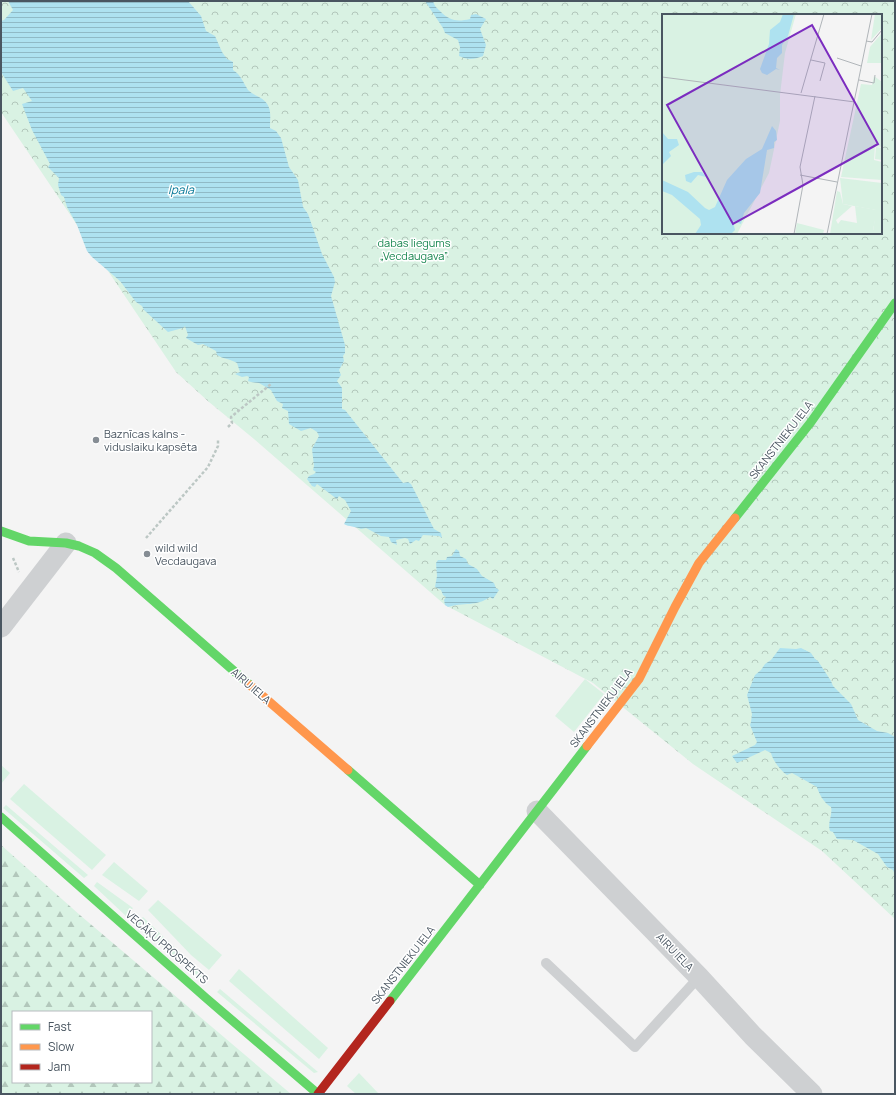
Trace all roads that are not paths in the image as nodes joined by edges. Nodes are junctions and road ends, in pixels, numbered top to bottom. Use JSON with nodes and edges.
{"nodes":[{"id":1,"x":895,"y":303,"type":"edge"},
{"id":2,"x":2,"y":531,"type":"edge"},
{"id":3,"x":66,"y":543,"type":"junction"},
{"id":4,"x":1,"y":627,"type":"edge"},
{"id":5,"x":537,"y":811,"type":"junction"},
{"id":6,"x":1,"y":817,"type":"edge"},
{"id":7,"x":480,"y":885,"type":"junction"},
{"id":8,"x":546,"y":963,"type":"dead end"},
{"id":9,"x":699,"y":977,"type":"junction"},
{"id":10,"x":318,"y":1094,"type":"edge"},
{"id":11,"x":812,"y":1094,"type":"edge"}],
"edges":[{"from":1,"to":5,"type":"street","name":"SKANSTNIEKU IELA"},
{"from":2,"to":3,"type":"street","name":"AIRU IELA"},
{"from":3,"to":4,"type":"street"},
{"from":3,"to":7,"type":"street","name":"AIRU IELA"},
{"from":5,"to":7,"type":"street","name":"SKANSTNIEKU IELA"},
{"from":5,"to":9,"type":"street","name":"AIRU IELA"},
{"from":6,"to":10,"type":"street","name":"VECĀĶU PROSPEKTS"},
{"from":7,"to":10,"type":"street","name":"SKANSTNIEKU IELA"},
{"from":8,"to":9,"type":"lane"},
{"from":9,"to":11,"type":"street","name":"AIRU IELA"}]}
